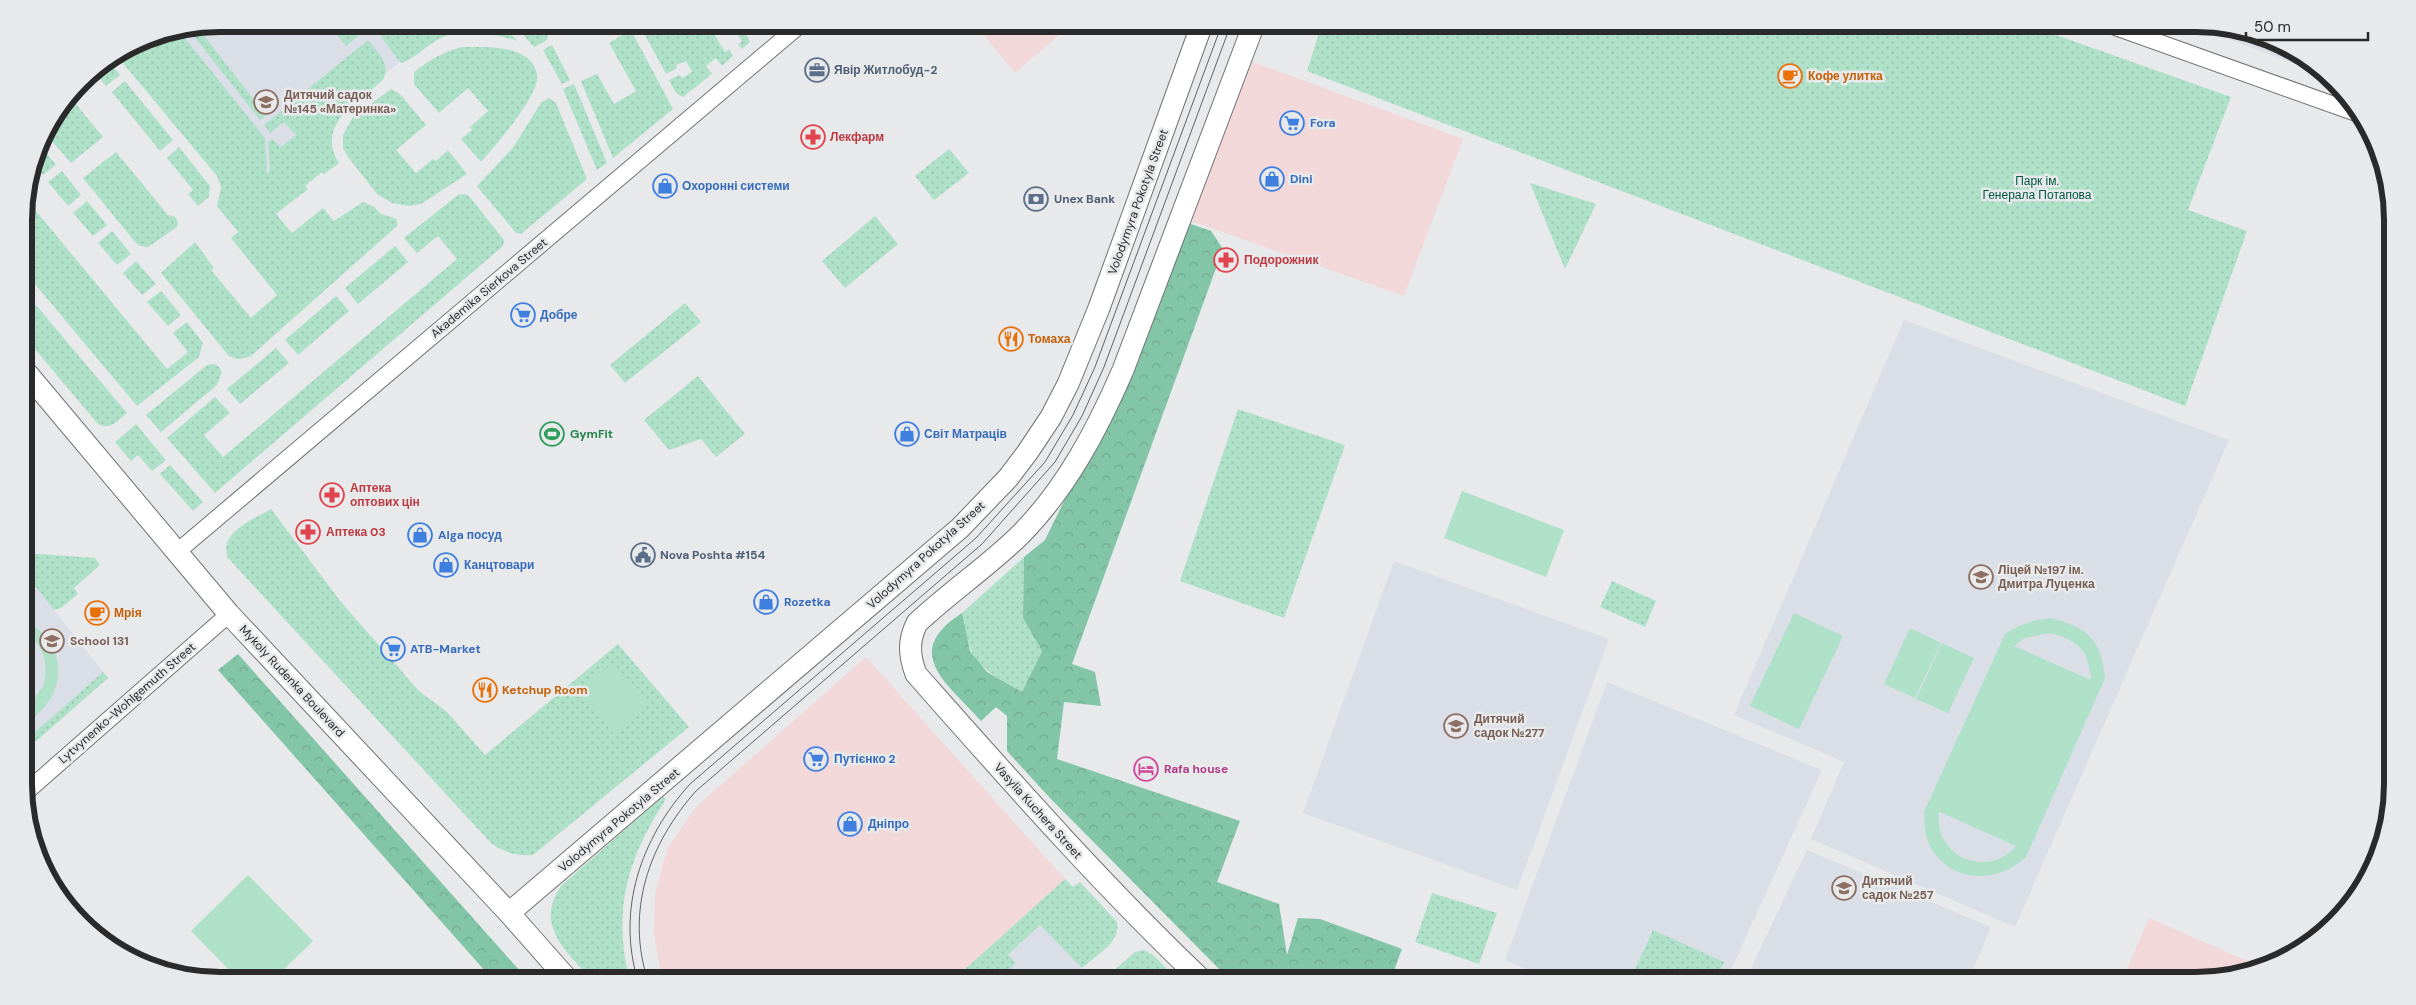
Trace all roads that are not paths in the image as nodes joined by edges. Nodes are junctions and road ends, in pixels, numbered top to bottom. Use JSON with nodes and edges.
{"nodes":[{"id":1,"x":792,"y":32,"type":"edge"},
{"id":2,"x":1199,"y":32,"type":"edge"},
{"id":3,"x":1251,"y":32,"type":"edge"},
{"id":4,"x":2129,"y":32,"type":"edge"},
{"id":5,"x":2348,"y":110,"type":"edge"},
{"id":6,"x":32,"y":380,"type":"edge"},
{"id":7,"x":177,"y":552,"type":"junction"},
{"id":8,"x":229,"y":614,"type":"junction"},
{"id":9,"x":32,"y":787,"type":"edge"},
{"id":10,"x":509,"y":913,"type":"junction"},
{"id":11,"x":561,"y":972,"type":"edge"},
{"id":12,"x":1195,"y":972,"type":"edge"}],
"edges":[{"from":1,"to":7,"type":"street","name":"Akademika Sierkova Street"},
{"from":2,"to":10,"type":"street","name":"Volodymyra Pokotyla Street"},
{"from":3,"to":12,"type":"street","name":"Vasylia Kuchera Street"},
{"from":4,"to":5,"type":"street"},
{"from":6,"to":7,"type":"street","name":"Mykoly Rudenka Boulevard"},
{"from":7,"to":8,"type":"street","name":"Mykoly Rudenka Boulevard"},
{"from":8,"to":9,"type":"street","name":"Lytvynenko-Wohlgemuth Street"},
{"from":8,"to":10,"type":"street","name":"Mykoly Rudenka Boulevard"},
{"from":10,"to":11,"type":"street","name":"Mykoly Rudenka Boulevard"}]}
